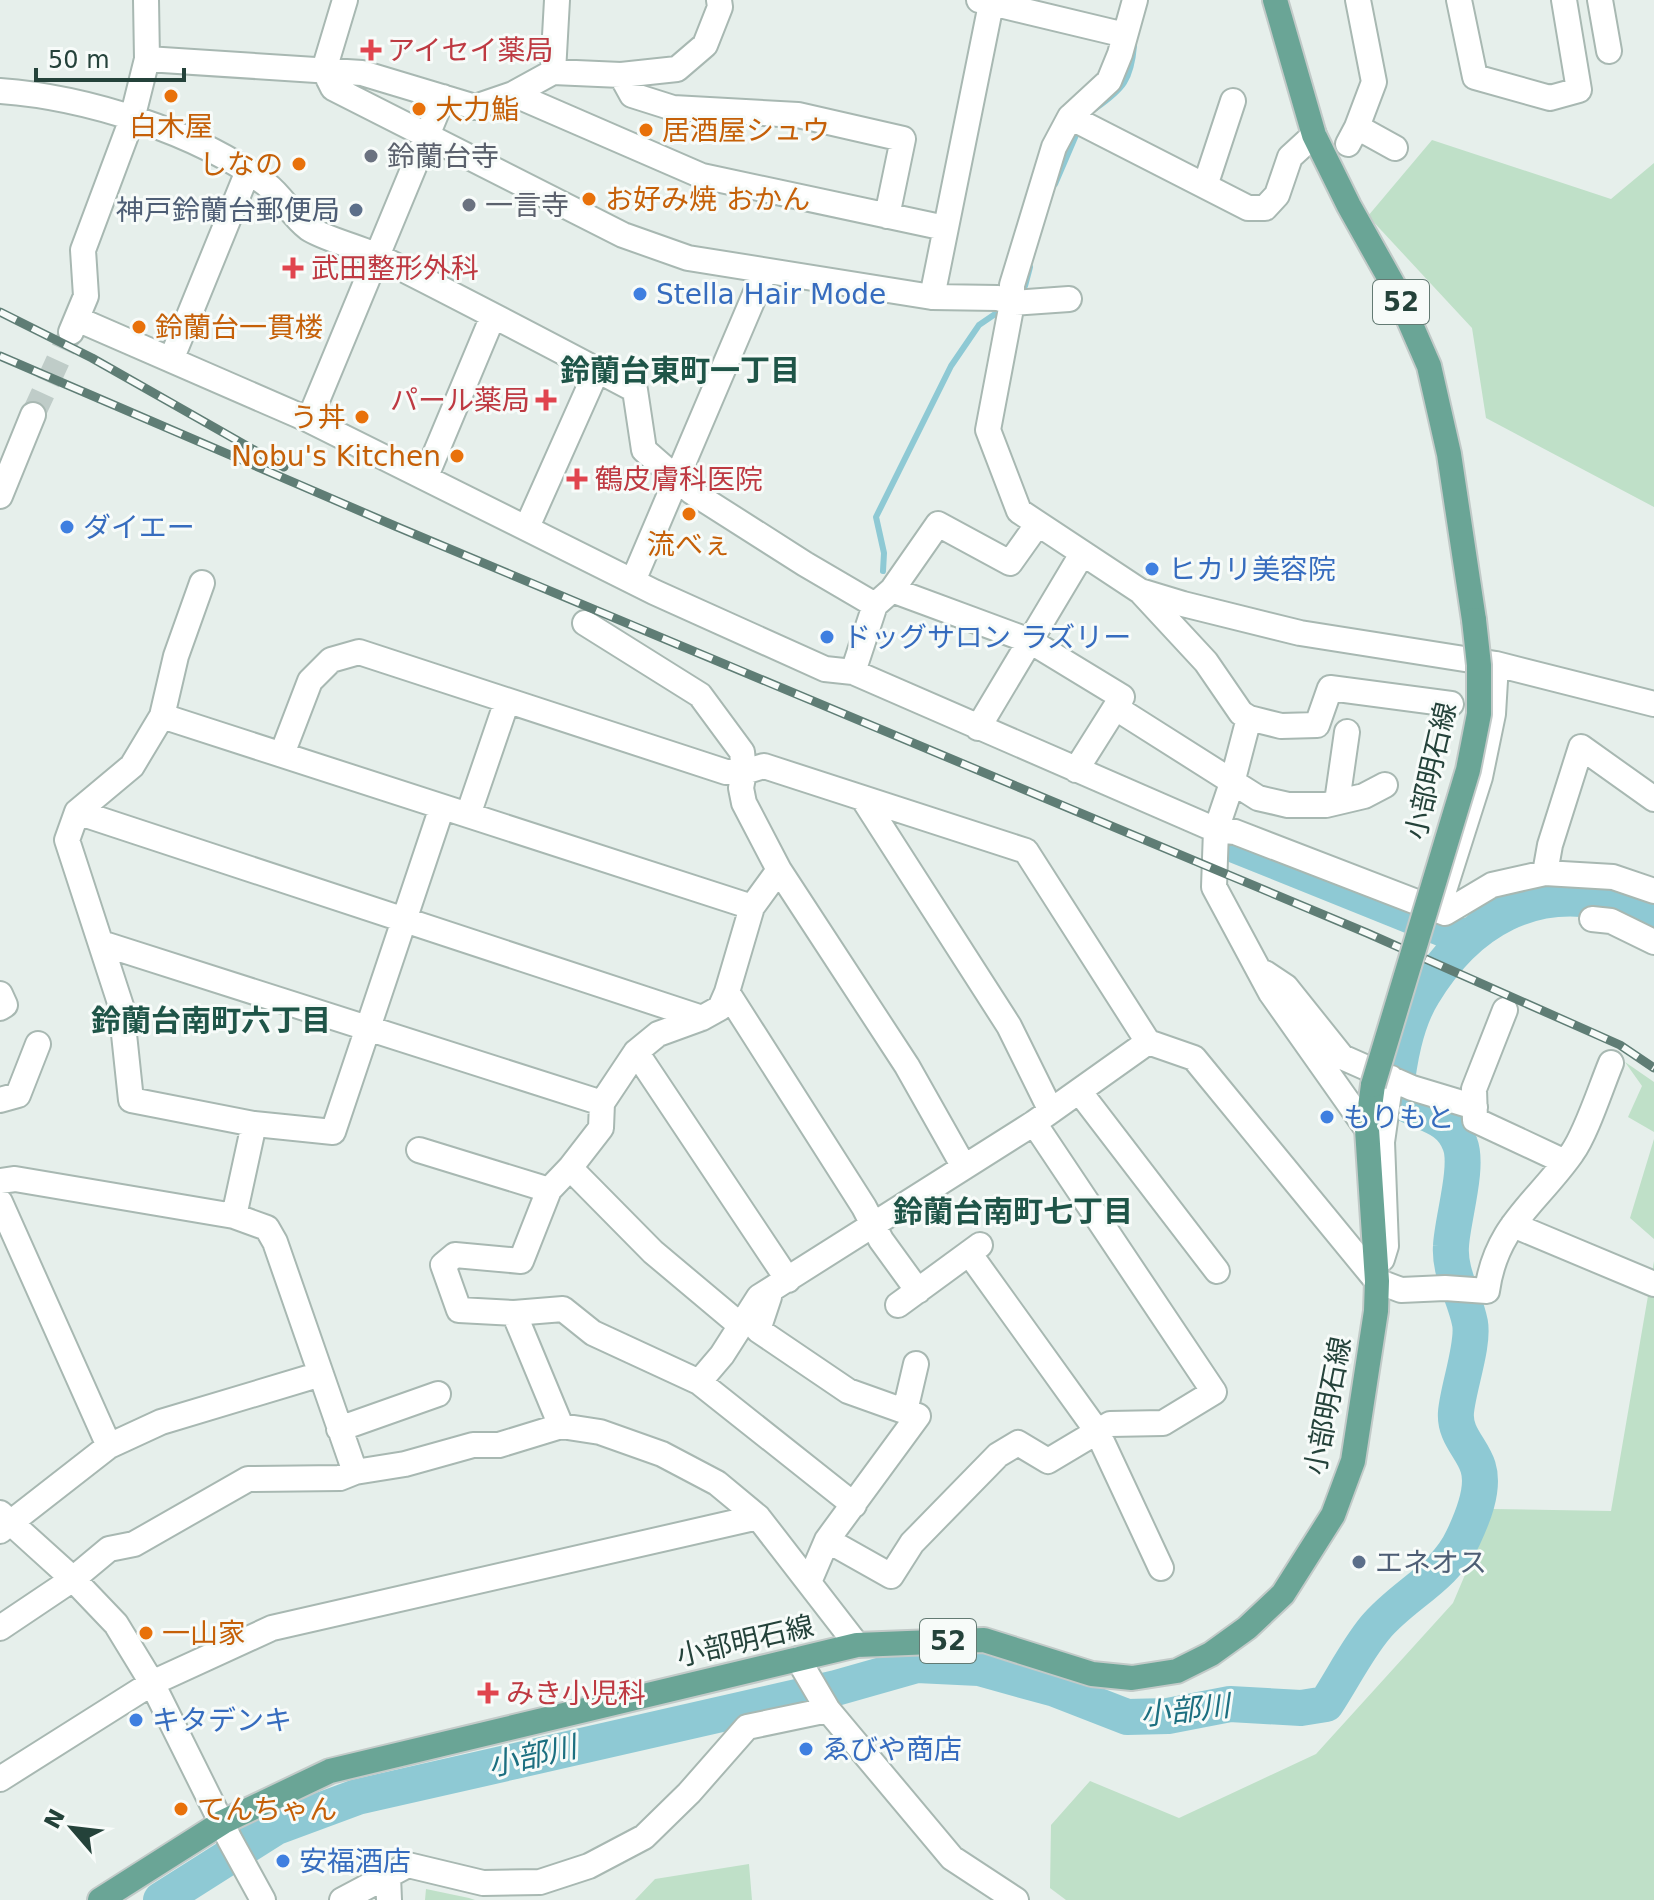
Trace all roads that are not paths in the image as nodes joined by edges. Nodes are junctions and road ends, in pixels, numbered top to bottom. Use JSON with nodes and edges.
{"nodes":[{"id":1,"x":146,"y":0,"type":"edge"},
{"id":2,"x":345,"y":0,"type":"edge"},
{"id":3,"x":557,"y":0,"type":"edge"},
{"id":4,"x":719,"y":0,"type":"edge"},
{"id":5,"x":1135,"y":0,"type":"edge"},
{"id":6,"x":1275,"y":0,"type":"edge"},
{"id":7,"x":1358,"y":0,"type":"edge"},
{"id":8,"x":1459,"y":0,"type":"edge"},
{"id":9,"x":1564,"y":0,"type":"edge"},
{"id":10,"x":1600,"y":0,"type":"edge"},
{"id":11,"x":985,"y":2,"type":"edge"},
{"id":12,"x":1125,"y":35,"type":"junction"},
{"id":13,"x":1609,"y":51,"type":"dead end"},
{"id":14,"x":147,"y":59,"type":"junction"},
{"id":15,"x":324,"y":70,"type":"junction"},
{"id":16,"x":553,"y":72,"type":"junction"},
{"id":17,"x":621,"y":75,"type":"junction"},
{"id":18,"x":0,"y":91,"type":"edge"},
{"id":19,"x":513,"y":94,"type":"junction"},
{"id":20,"x":443,"y":97,"type":"junction"},
{"id":21,"x":1233,"y":101,"type":"dead end"},
{"id":22,"x":1070,"y":117,"type":"junction"},
{"id":23,"x":132,"y":119,"type":"junction"},
{"id":24,"x":426,"y":134,"type":"junction"},
{"id":25,"x":1314,"y":135,"type":"junction"},
{"id":26,"x":1395,"y":148,"type":"dead end"},
{"id":27,"x":248,"y":171,"type":"junction"},
{"id":28,"x":1205,"y":186,"type":"junction"},
{"id":29,"x":887,"y":216,"type":"junction"},
{"id":30,"x":945,"y":228,"type":"junction"},
{"id":31,"x":377,"y":256,"type":"junction"},
{"id":32,"x":765,"y":271,"type":"junction"},
{"id":33,"x":932,"y":297,"type":"junction"},
{"id":34,"x":1069,"y":299,"type":"dead end"},
{"id":35,"x":1012,"y":303,"type":"junction"},
{"id":36,"x":493,"y":316,"type":"junction"},
{"id":37,"x":171,"y":360,"type":"junction"},
{"id":38,"x":597,"y":370,"type":"junction"},
{"id":39,"x":33,"y":415,"type":"tunnel mouth"},
{"id":40,"x":309,"y":420,"type":"junction"},
{"id":41,"x":426,"y":476,"type":"junction"},
{"id":42,"x":678,"y":480,"type":"junction"},
{"id":43,"x":0,"y":496,"type":"edge"},
{"id":44,"x":1037,"y":525,"type":"junction"},
{"id":45,"x":527,"y":527,"type":"junction"},
{"id":46,"x":1082,"y":554,"type":"junction"},
{"id":47,"x":633,"y":581,"type":"junction"},
{"id":48,"x":202,"y":583,"type":"dead end"},
{"id":49,"x":1140,"y":591,"type":"junction"},
{"id":50,"x":884,"y":597,"type":"junction"},
{"id":51,"x":585,"y":623,"type":"dead end"},
{"id":52,"x":1030,"y":641,"type":"junction"},
{"id":53,"x":1496,"y":664,"type":"junction"},
{"id":54,"x":853,"y":672,"type":"junction"},
{"id":55,"x":507,"y":701,"type":"junction"},
{"id":56,"x":1451,"y":704,"type":"dead end"},
{"id":57,"x":1654,"y":704,"type":"edge"},
{"id":58,"x":1116,"y":708,"type":"junction"},
{"id":59,"x":162,"y":716,"type":"junction"},
{"id":60,"x":1249,"y":718,"type":"junction"},
{"id":61,"x":978,"y":728,"type":"junction"},
{"id":62,"x":1347,"y":732,"type":"dead end"},
{"id":63,"x":282,"y":754,"type":"junction"},
{"id":64,"x":1076,"y":770,"type":"junction"},
{"id":65,"x":744,"y":772,"type":"junction"},
{"id":66,"x":1232,"y":783,"type":"junction"},
{"id":67,"x":1385,"y":785,"type":"dead end"},
{"id":68,"x":1654,"y":799,"type":"edge"},
{"id":69,"x":864,"y":800,"type":"junction"},
{"id":70,"x":1337,"y":802,"type":"junction"},
{"id":71,"x":442,"y":807,"type":"junction"},
{"id":72,"x":77,"y":812,"type":"junction"},
{"id":73,"x":468,"y":815,"type":"junction"},
{"id":74,"x":1216,"y":830,"type":"junction"},
{"id":75,"x":779,"y":870,"type":"junction"},
{"id":76,"x":1545,"y":873,"type":"junction"},
{"id":77,"x":1654,"y":891,"type":"edge"},
{"id":78,"x":752,"y":907,"type":"junction"},
{"id":79,"x":1438,"y":910,"type":"junction"},
{"id":80,"x":405,"y":919,"type":"junction"},
{"id":81,"x":1592,"y":919,"type":"dead end"},
{"id":82,"x":1654,"y":942,"type":"edge"},
{"id":83,"x":101,"y":943,"type":"junction"},
{"id":84,"x":1257,"y":969,"type":"junction"},
{"id":85,"x":727,"y":992,"type":"junction"},
{"id":86,"x":0,"y":994,"type":"edge"},
{"id":87,"x":0,"y":1008,"type":"edge"},
{"id":88,"x":1505,"y":1010,"type":"dead end"},
{"id":89,"x":702,"y":1018,"type":"junction"},
{"id":90,"x":368,"y":1027,"type":"junction"},
{"id":91,"x":1148,"y":1042,"type":"junction"},
{"id":92,"x":38,"y":1044,"type":"dead end"},
{"id":93,"x":636,"y":1052,"type":"junction"},
{"id":94,"x":1611,"y":1063,"type":"dead end"},
{"id":95,"x":1390,"y":1086,"type":"junction"},
{"id":96,"x":1079,"y":1091,"type":"junction"},
{"id":97,"x":0,"y":1100,"type":"edge"},
{"id":98,"x":602,"y":1103,"type":"junction"},
{"id":99,"x":1475,"y":1107,"type":"junction"},
{"id":100,"x":1042,"y":1117,"type":"junction"},
{"id":101,"x":254,"y":1124,"type":"junction"},
{"id":102,"x":1367,"y":1129,"type":"junction"},
{"id":103,"x":419,"y":1150,"type":"dead end"},
{"id":104,"x":1565,"y":1162,"type":"junction"},
{"id":105,"x":964,"y":1167,"type":"junction"},
{"id":106,"x":570,"y":1168,"type":"junction"},
{"id":107,"x":0,"y":1181,"type":"edge"},
{"id":108,"x":549,"y":1190,"type":"junction"},
{"id":109,"x":0,"y":1202,"type":"edge"},
{"id":110,"x":234,"y":1216,"type":"junction"},
{"id":111,"x":873,"y":1224,"type":"junction"},
{"id":112,"x":1513,"y":1225,"type":"junction"},
{"id":113,"x":1217,"y":1271,"type":"dead end"},
{"id":114,"x":1377,"y":1281,"type":"junction"},
{"id":115,"x":1654,"y":1284,"type":"edge"},
{"id":116,"x":780,"y":1286,"type":"junction"},
{"id":117,"x":514,"y":1313,"type":"junction"},
{"id":118,"x":740,"y":1325,"type":"junction"},
{"id":119,"x":916,"y":1364,"type":"dead end"},
{"id":120,"x":321,"y":1374,"type":"junction"},
{"id":121,"x":699,"y":1382,"type":"junction"},
{"id":122,"x":438,"y":1394,"type":"dead end"},
{"id":123,"x":905,"y":1411,"type":"junction"},
{"id":124,"x":561,"y":1426,"type":"junction"},
{"id":125,"x":339,"y":1429,"type":"junction"},
{"id":126,"x":1097,"y":1431,"type":"junction"},
{"id":127,"x":109,"y":1446,"type":"junction"},
{"id":128,"x":355,"y":1472,"type":"junction"},
{"id":129,"x":854,"y":1505,"type":"junction"},
{"id":130,"x":758,"y":1517,"type":"junction"},
{"id":131,"x":4,"y":1522,"type":"edge"},
{"id":132,"x":827,"y":1540,"type":"junction"},
{"id":133,"x":1161,"y":1568,"type":"dead end"},
{"id":134,"x":73,"y":1579,"type":"junction"},
{"id":135,"x":809,"y":1582,"type":"junction"},
{"id":136,"x":0,"y":1628,"type":"edge"},
{"id":137,"x":857,"y":1645,"type":"junction"},
{"id":138,"x":804,"y":1669,"type":"junction"},
{"id":139,"x":152,"y":1683,"type":"junction"},
{"id":140,"x":828,"y":1710,"type":"junction"},
{"id":141,"x":0,"y":1779,"type":"edge"},
{"id":142,"x":226,"y":1831,"type":"junction"},
{"id":143,"x":388,"y":1888,"type":"edge"},
{"id":144,"x":100,"y":1900,"type":"edge"},
{"id":145,"x":263,"y":1900,"type":"edge"},
{"id":146,"x":342,"y":1900,"type":"edge"},
{"id":147,"x":1016,"y":1900,"type":"edge"}],
"edges":[{"from":1,"to":14,"type":"street"},
{"from":2,"to":15,"type":"street"},
{"from":3,"to":16,"type":"street"},
{"from":4,"to":17,"type":"street"},
{"from":5,"to":12,"type":"street"},
{"from":6,"to":25,"type":"main road","name":"小部明石線","number":"52"},
{"from":7,"to":26,"type":"street"},
{"from":8,"to":9,"type":"street"},
{"from":10,"to":13,"type":"street"},
{"from":11,"to":12,"type":"street"},
{"from":11,"to":30,"type":"street"},
{"from":12,"to":22,"type":"street"},
{"from":14,"to":15,"type":"street"},
{"from":14,"to":23,"type":"street"},
{"from":15,"to":20,"type":"street"},
{"from":15,"to":24,"type":"street"},
{"from":16,"to":17,"type":"street"},
{"from":16,"to":19,"type":"street"},
{"from":17,"to":29,"type":"street"},
{"from":18,"to":23,"type":"street"},
{"from":19,"to":20,"type":"street"},
{"from":19,"to":29,"type":"street"},
{"from":20,"to":24,"type":"street"},
{"from":21,"to":28,"type":"street"},
{"from":22,"to":28,"type":"street"},
{"from":22,"to":35,"type":"street"},
{"from":23,"to":27,"type":"street"},
{"from":23,"to":37,"type":"street"},
{"from":24,"to":31,"type":"street"},
{"from":24,"to":32,"type":"street"},
{"from":25,"to":28,"type":"street"},
{"from":25,"to":95,"type":"main road","name":"小部明石線","number":"52","bridge":true},
{"from":27,"to":31,"type":"street"},
{"from":27,"to":37,"type":"street"},
{"from":29,"to":30,"type":"street"},
{"from":30,"to":33,"type":"street"},
{"from":31,"to":36,"type":"street"},
{"from":31,"to":40,"type":"street"},
{"from":32,"to":33,"type":"street"},
{"from":32,"to":42,"type":"street"},
{"from":33,"to":35,"type":"street"},
{"from":34,"to":35,"type":"street"},
{"from":35,"to":44,"type":"street"},
{"from":36,"to":38,"type":"street"},
{"from":36,"to":41,"type":"street"},
{"from":37,"to":40,"type":"street"},
{"from":38,"to":42,"type":"street"},
{"from":38,"to":45,"type":"street"},
{"from":39,"to":43,"type":"street"},
{"from":40,"to":41,"type":"street"},
{"from":41,"to":45,"type":"street"},
{"from":42,"to":47,"type":"street"},
{"from":42,"to":50,"type":"street"},
{"from":44,"to":46,"type":"street"},
{"from":44,"to":50,"type":"street"},
{"from":45,"to":47,"type":"street"},
{"from":46,"to":49,"type":"street"},
{"from":46,"to":52,"type":"street"},
{"from":47,"to":54,"type":"street"},
{"from":48,"to":59,"type":"street"},
{"from":49,"to":53,"type":"street"},
{"from":49,"to":60,"type":"street"},
{"from":50,"to":52,"type":"street"},
{"from":50,"to":54,"type":"street"},
{"from":51,"to":65,"type":"street"},
{"from":52,"to":58,"type":"street"},
{"from":52,"to":61,"type":"street"},
{"from":53,"to":57,"type":"street"},
{"from":53,"to":79,"type":"street"},
{"from":54,"to":61,"type":"street"},
{"from":55,"to":63,"type":"street"},
{"from":55,"to":65,"type":"street"},
{"from":55,"to":73,"type":"street"},
{"from":56,"to":60,"type":"street"},
{"from":58,"to":64,"type":"street"},
{"from":58,"to":66,"type":"street"},
{"from":59,"to":63,"type":"street"},
{"from":59,"to":72,"type":"street"},
{"from":60,"to":66,"type":"street"},
{"from":61,"to":64,"type":"street"},
{"from":62,"to":70,"type":"street"},
{"from":63,"to":71,"type":"street"},
{"from":64,"to":74,"type":"street"},
{"from":65,"to":69,"type":"street"},
{"from":65,"to":75,"type":"street"},
{"from":66,"to":70,"type":"street"},
{"from":66,"to":74,"type":"street"},
{"from":67,"to":70,"type":"street"},
{"from":68,"to":76,"type":"street"},
{"from":69,"to":91,"type":"street"},
{"from":69,"to":100,"type":"street"},
{"from":71,"to":73,"type":"street"},
{"from":71,"to":80,"type":"street"},
{"from":72,"to":80,"type":"street"},
{"from":72,"to":83,"type":"street"},
{"from":73,"to":78,"type":"street"},
{"from":74,"to":79,"type":"street"},
{"from":74,"to":84,"type":"street"},
{"from":75,"to":78,"type":"street"},
{"from":75,"to":105,"type":"street"},
{"from":76,"to":77,"type":"street"},
{"from":76,"to":79,"type":"street"},
{"from":78,"to":85,"type":"street"},
{"from":80,"to":89,"type":"street"},
{"from":80,"to":90,"type":"street"},
{"from":81,"to":82,"type":"street"},
{"from":83,"to":90,"type":"street"},
{"from":83,"to":101,"type":"street"},
{"from":84,"to":95,"type":"street"},
{"from":84,"to":102,"type":"street"},
{"from":85,"to":89,"type":"street"},
{"from":85,"to":111,"type":"street"},
{"from":86,"to":87,"type":"street"},
{"from":88,"to":99,"type":"street"},
{"from":89,"to":93,"type":"street"},
{"from":90,"to":98,"type":"street"},
{"from":90,"to":101,"type":"street"},
{"from":91,"to":96,"type":"street"},
{"from":91,"to":114,"type":"street"},
{"from":92,"to":97,"type":"street"},
{"from":93,"to":98,"type":"street"},
{"from":93,"to":116,"type":"street"},
{"from":94,"to":104,"type":"street"},
{"from":95,"to":99,"type":"street"},
{"from":95,"to":102,"type":"main road","name":"小部明石線","number":"52"},
{"from":95,"to":114,"type":"street"},
{"from":96,"to":100,"type":"street"},
{"from":96,"to":113,"type":"street"},
{"from":98,"to":106,"type":"street"},
{"from":99,"to":104,"type":"street"},
{"from":100,"to":105,"type":"street"},
{"from":100,"to":126,"type":"street"},
{"from":101,"to":110,"type":"street"},
{"from":102,"to":114,"type":"main road","name":"小部明石線","number":"52"},
{"from":103,"to":108,"type":"street"},
{"from":104,"to":112,"type":"street"},
{"from":105,"to":111,"type":"street"},
{"from":106,"to":108,"type":"street"},
{"from":106,"to":118,"type":"street"},
{"from":107,"to":110,"type":"street"},
{"from":108,"to":117,"type":"street"},
{"from":109,"to":127,"type":"street"},
{"from":110,"to":120,"type":"street"},
{"from":111,"to":116,"type":"street"},
{"from":111,"to":126,"type":"street"},
{"from":112,"to":114,"type":"street"},
{"from":112,"to":115,"type":"street"},
{"from":114,"to":137,"type":"main road","name":"小部明石線","number":"52"},
{"from":116,"to":118,"type":"street"},
{"from":116,"to":123,"type":"street"},
{"from":117,"to":121,"type":"street"},
{"from":117,"to":124,"type":"street"},
{"from":118,"to":121,"type":"street"},
{"from":119,"to":123,"type":"street"},
{"from":120,"to":125,"type":"street"},
{"from":120,"to":127,"type":"street"},
{"from":121,"to":129,"type":"street"},
{"from":122,"to":125,"type":"street"},
{"from":123,"to":129,"type":"street"},
{"from":124,"to":128,"type":"street"},
{"from":124,"to":130,"type":"street"},
{"from":125,"to":128,"type":"street"},
{"from":126,"to":132,"type":"street"},
{"from":126,"to":133,"type":"street"},
{"from":127,"to":131,"type":"street"},
{"from":128,"to":134,"type":"street"},
{"from":129,"to":132,"type":"street"},
{"from":130,"to":135,"type":"street"},
{"from":130,"to":139,"type":"street"},
{"from":131,"to":134,"type":"street"},
{"from":132,"to":135,"type":"street"},
{"from":134,"to":136,"type":"street"},
{"from":134,"to":139,"type":"street"},
{"from":135,"to":137,"type":"street"},
{"from":137,"to":138,"type":"main road","name":"小部明石線","number":"52"},
{"from":138,"to":140,"type":"street"},
{"from":138,"to":142,"type":"main road","name":"小部明石線","number":"52"},
{"from":139,"to":141,"type":"street"},
{"from":139,"to":142,"type":"street"},
{"from":140,"to":143,"type":"street"},
{"from":140,"to":147,"type":"street"},
{"from":142,"to":144,"type":"main road","name":"小部明石線","number":"52"},
{"from":142,"to":145,"type":"street"},
{"from":143,"to":146,"type":"street"}]}
